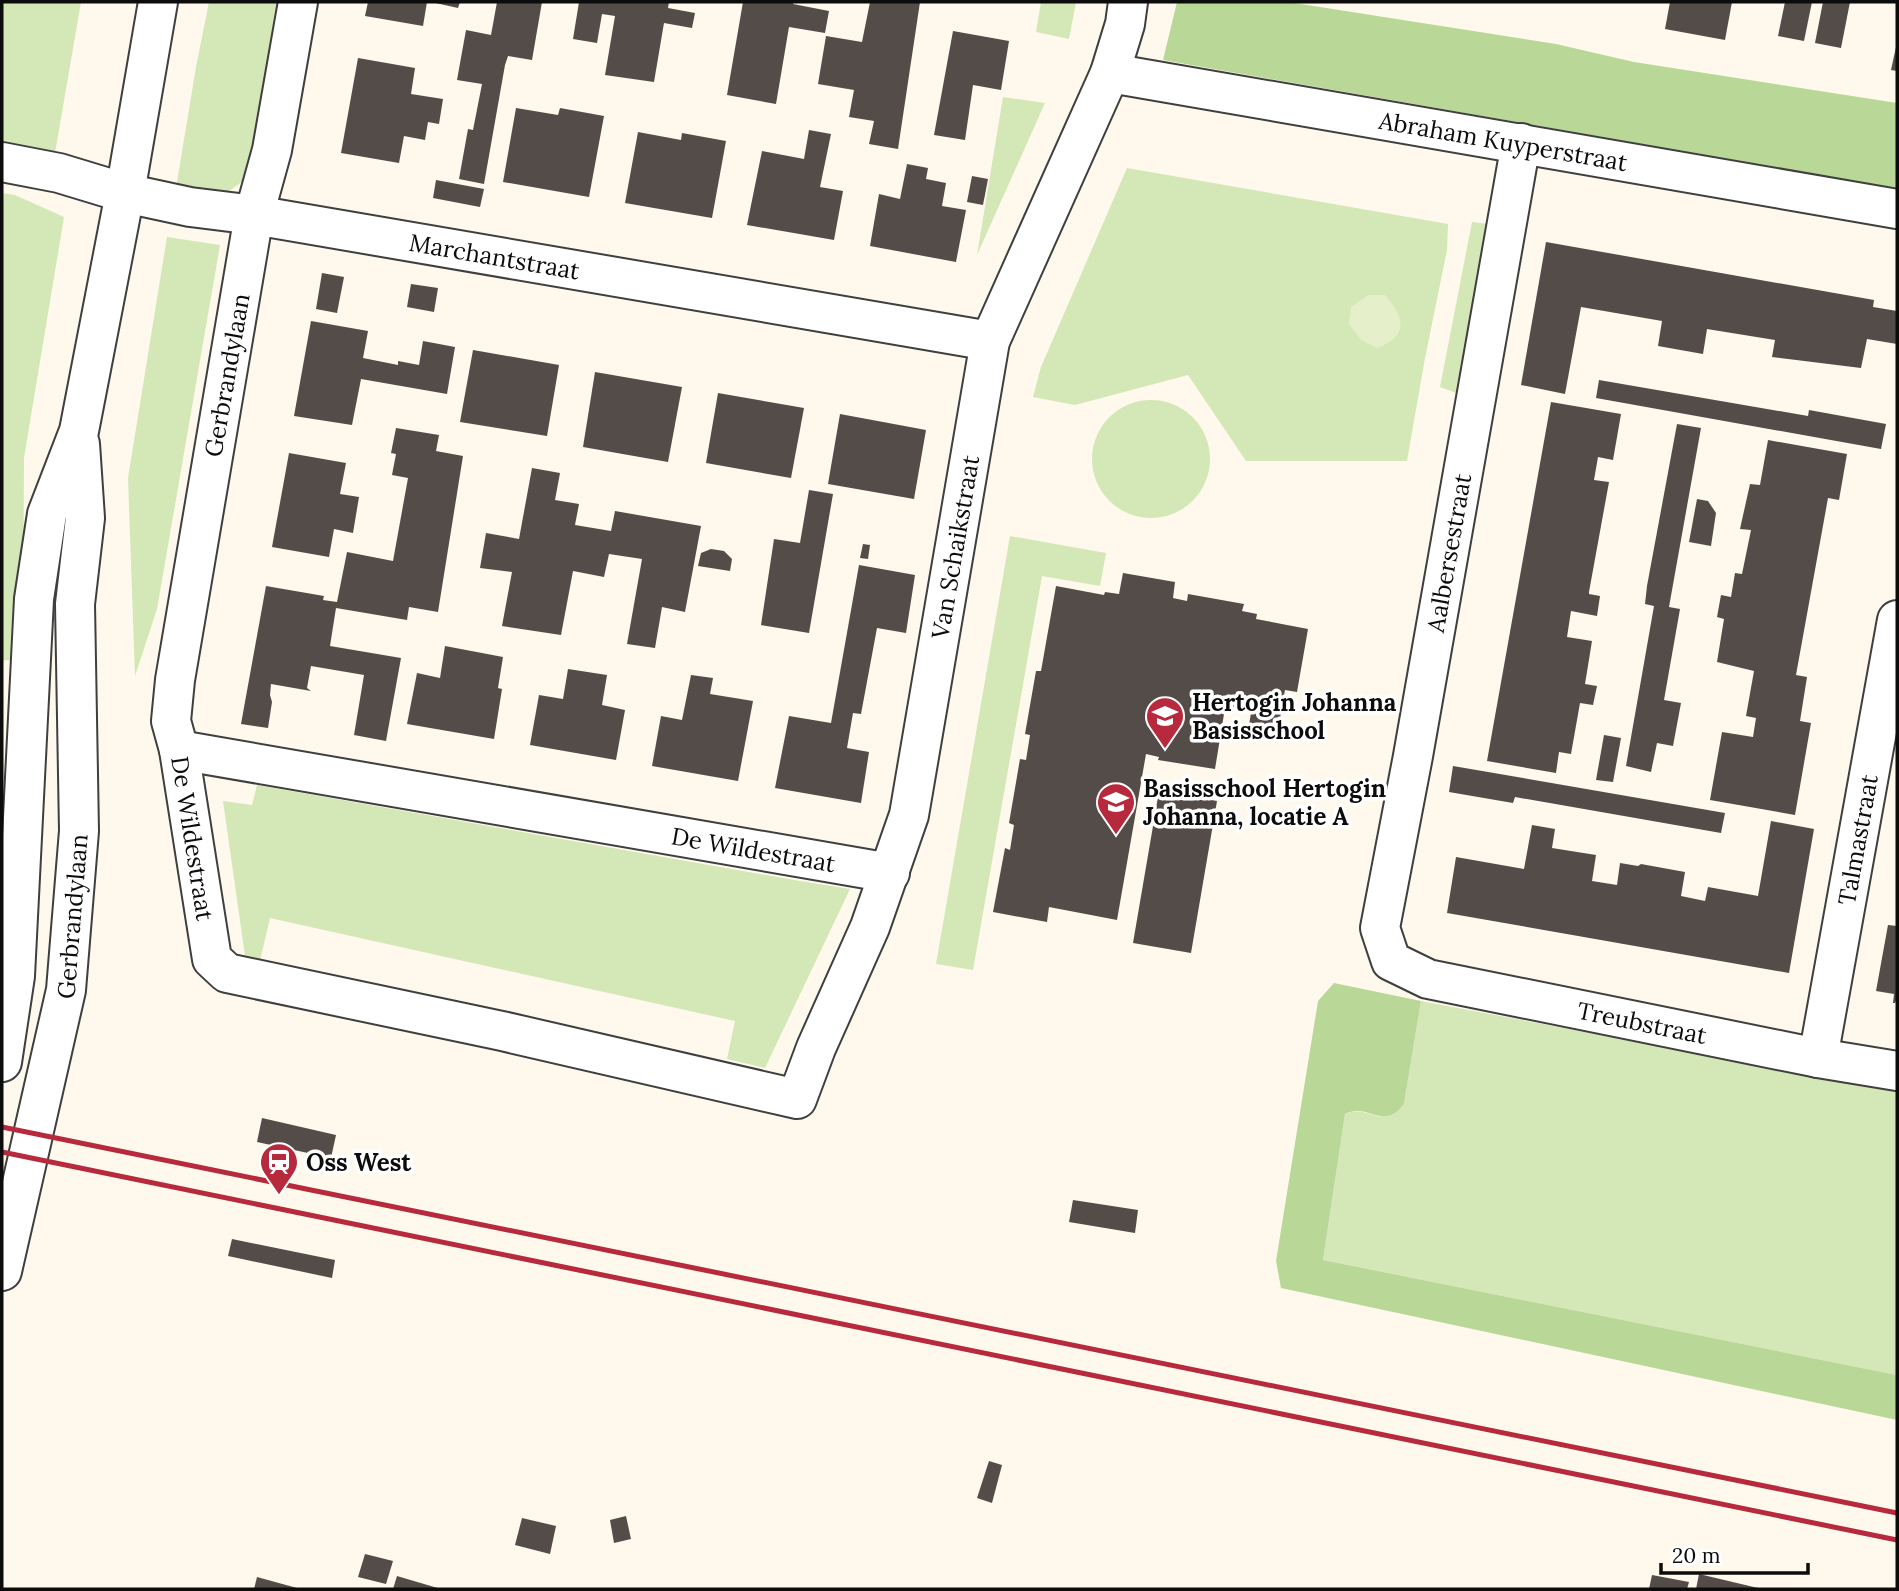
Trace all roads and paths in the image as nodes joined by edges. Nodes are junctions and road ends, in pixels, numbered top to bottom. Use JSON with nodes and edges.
{"nodes":[{"id":1,"x":158,"y":2,"type":"edge"},
{"id":2,"x":298,"y":2,"type":"edge"},
{"id":3,"x":1128,"y":2,"type":"edge"},
{"id":4,"x":1110,"y":73,"type":"junction"},
{"id":5,"x":1521,"y":143,"type":"junction"},
{"id":6,"x":2,"y":162,"type":"edge"},
{"id":7,"x":125,"y":193,"type":"junction"},
{"id":8,"x":1897,"y":209,"type":"edge"},
{"id":9,"x":254,"y":215,"type":"junction"},
{"id":10,"x":990,"y":341,"type":"junction"},
{"id":11,"x":79,"y":431,"type":"junction"},
{"id":12,"x":1897,"y":620,"type":"edge"},
{"id":13,"x":179,"y":750,"type":"junction"},
{"id":14,"x":890,"y":873,"type":"junction"},
{"id":15,"x":1391,"y":961,"type":"joint"},
{"id":16,"x":1818,"y":1058,"type":"junction"},
{"id":17,"x":2,"y":1062,"type":"edge"},
{"id":18,"x":1897,"y":1070,"type":"edge"},
{"id":19,"x":797,"y":1099,"type":"joint"},
{"id":20,"x":2,"y":1271,"type":"edge"}],
"edges":[{"from":1,"to":7,"type":"street","name":"Gerbrandylaan"},
{"from":2,"to":9,"type":"street","name":"Gerbrandylaan"},
{"from":3,"to":4,"type":"street","name":"Van Schaikstraat"},
{"from":4,"to":5,"type":"street","name":"Abraham Kuyperstraat"},
{"from":4,"to":10,"type":"street","name":"Van Schaikstraat"},
{"from":5,"to":8,"type":"street","name":"Abraham Kuyperstraat"},
{"from":5,"to":15,"type":"street","name":"Aalbersestraat"},
{"from":6,"to":7,"type":"street","name":"Marchantstraat"},
{"from":7,"to":9,"type":"street","name":"Marchantstraat"},
{"from":7,"to":11,"type":"street","name":"Gerbrandylaan"},
{"from":9,"to":10,"type":"street","name":"Marchantstraat"},
{"from":9,"to":13,"type":"street","name":"Gerbrandylaan"},
{"from":10,"to":14,"type":"street","name":"Van Schaikstraat"},
{"from":11,"to":17,"type":"street","name":"Gerbrandylaan"},
{"from":11,"to":20,"type":"street","name":"Gerbrandylaan"},
{"from":12,"to":16,"type":"street","name":"Talmastraat"},
{"from":13,"to":14,"type":"street","name":"De Wildestraat"},
{"from":13,"to":19,"type":"street","name":"De Wildestraat"},
{"from":14,"to":19,"type":"street","name":"Van Schaikstraat"},
{"from":15,"to":16,"type":"street","name":"Treubstraat"},
{"from":16,"to":18,"type":"street","name":"Treubstraat"}]}
